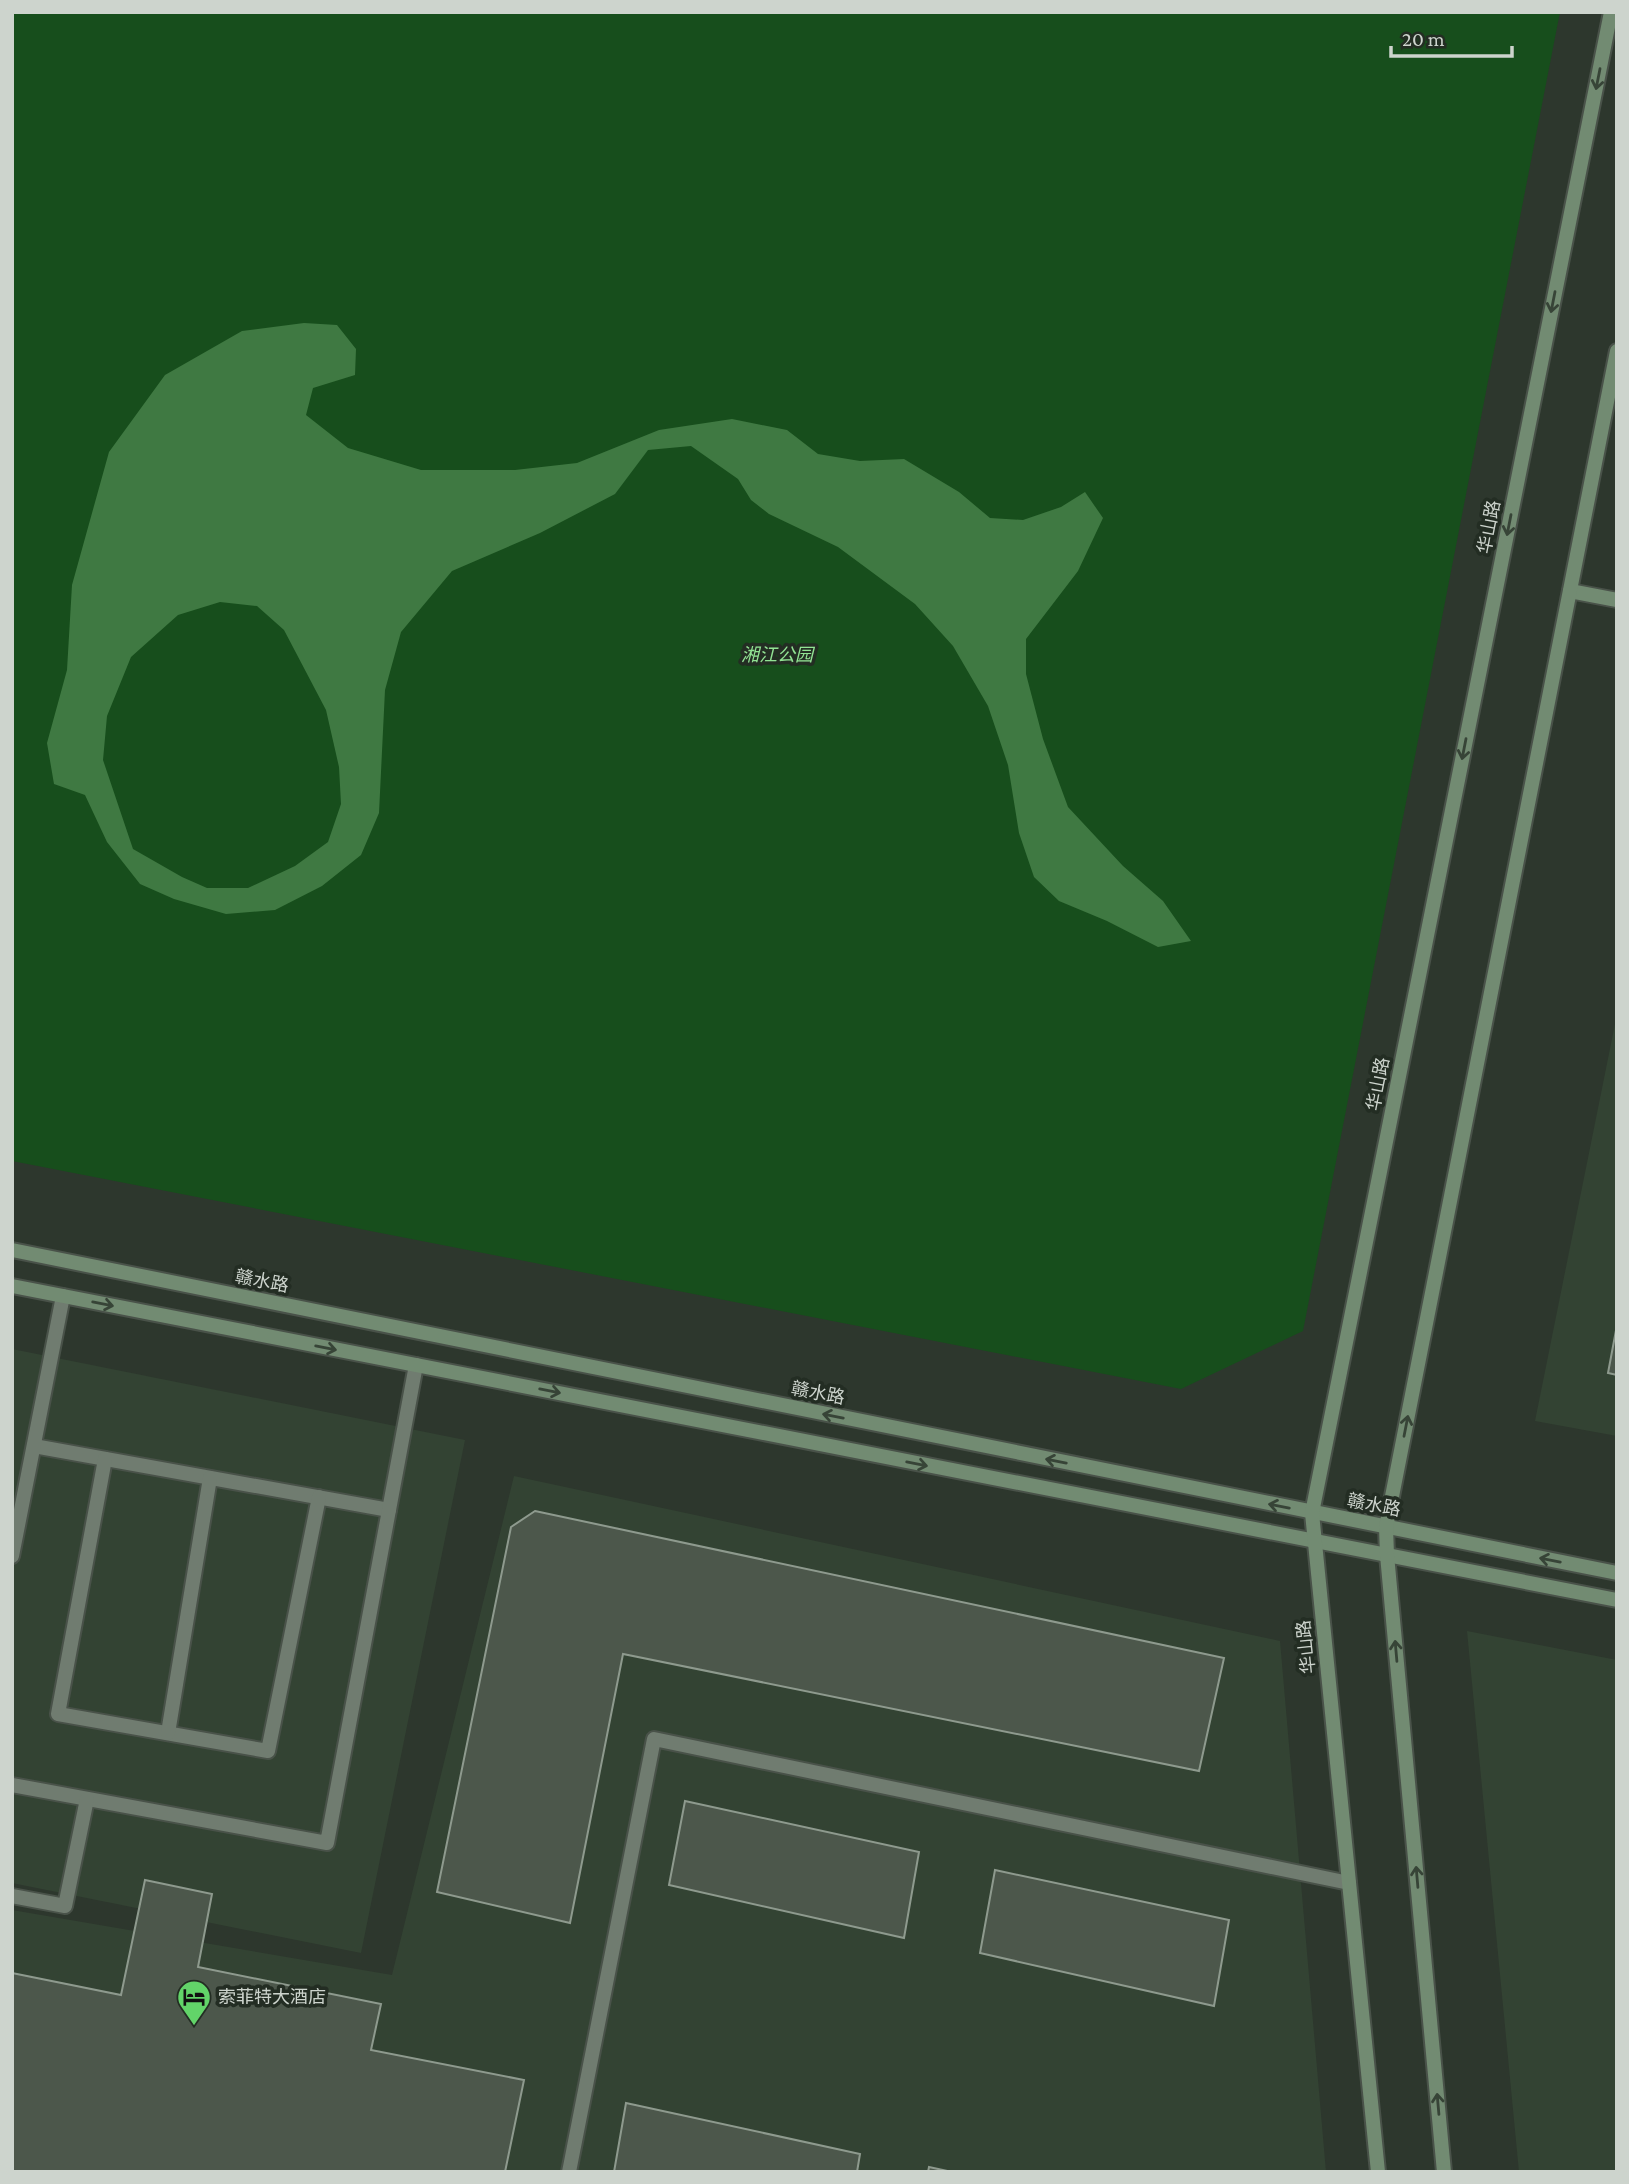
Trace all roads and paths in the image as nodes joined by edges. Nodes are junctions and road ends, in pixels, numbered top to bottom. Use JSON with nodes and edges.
{"nodes":[{"id":1,"x":1611,"y":12,"type":"edge"},
{"id":2,"x":1617,"y":351,"type":"edge"},
{"id":3,"x":1570,"y":591,"type":"junction"},
{"id":4,"x":1617,"y":600,"type":"edge"},
{"id":5,"x":12,"y":1250,"type":"edge"},
{"id":6,"x":12,"y":1286,"type":"edge"},
{"id":7,"x":63,"y":1296,"type":"junction"},
{"id":8,"x":416,"y":1365,"type":"junction"},
{"id":9,"x":34,"y":1446,"type":"junction"},
{"id":10,"x":105,"y":1459,"type":"junction"},
{"id":11,"x":210,"y":1478,"type":"junction"},
{"id":12,"x":319,"y":1497,"type":"junction"},
{"id":13,"x":389,"y":1510,"type":"junction"},
{"id":14,"x":1312,"y":1513,"type":"junction"},
{"id":15,"x":1386,"y":1527,"type":"junction"},
{"id":16,"x":1315,"y":1541,"type":"junction"},
{"id":17,"x":1387,"y":1555,"type":"junction"},
{"id":18,"x":12,"y":1556,"type":"edge"},
{"id":19,"x":1617,"y":1573,"type":"edge"},
{"id":20,"x":1617,"y":1600,"type":"edge"},
{"id":21,"x":168,"y":1733,"type":"junction"},
{"id":22,"x":12,"y":1785,"type":"edge"},
{"id":23,"x":86,"y":1799,"type":"junction"},
{"id":24,"x":1349,"y":1883,"type":"junction"},
{"id":25,"x":12,"y":1896,"type":"edge"},
{"id":26,"x":569,"y":2172,"type":"edge"},
{"id":27,"x":1378,"y":2172,"type":"edge"},
{"id":28,"x":1444,"y":2172,"type":"edge"}],
"edges":[{"from":1,"to":14,"type":"main road","name":"华山路","one_way":true},
{"from":2,"to":3,"type":"main road"},
{"from":3,"to":4,"type":"main road"},
{"from":15,"to":3,"type":"main road","one_way":true},
{"from":14,"to":5,"type":"main road","name":"赣水路","one_way":true},
{"from":6,"to":7,"type":"main road"},
{"from":7,"to":8,"type":"main road","one_way":true},
{"from":7,"to":9,"type":"lane"},
{"from":8,"to":13,"type":"lane"},
{"from":8,"to":16,"type":"main road","one_way":true},
{"from":9,"to":10,"type":"lane"},
{"from":9,"to":18,"type":"lane"},
{"from":10,"to":11,"type":"lane"},
{"from":10,"to":21,"type":"lane"},
{"from":11,"to":12,"type":"lane"},
{"from":11,"to":21,"type":"lane"},
{"from":12,"to":13,"type":"lane"},
{"from":12,"to":21,"type":"lane"},
{"from":13,"to":23,"type":"lane"},
{"from":14,"to":15,"type":"main road","name":"赣水路"},
{"from":14,"to":16,"type":"main road","name":"华山路"},
{"from":15,"to":17,"type":"main road"},
{"from":19,"to":15,"type":"main road","name":"赣水路","one_way":true},
{"from":16,"to":17,"type":"main road"},
{"from":16,"to":24,"type":"main road","name":"华山路"},
{"from":17,"to":20,"type":"main road"},
{"from":28,"to":17,"type":"main road","one_way":true},
{"from":22,"to":23,"type":"lane"},
{"from":23,"to":25,"type":"lane"},
{"from":24,"to":26,"type":"lane"},
{"from":24,"to":27,"type":"main road","name":"华山路"}]}
